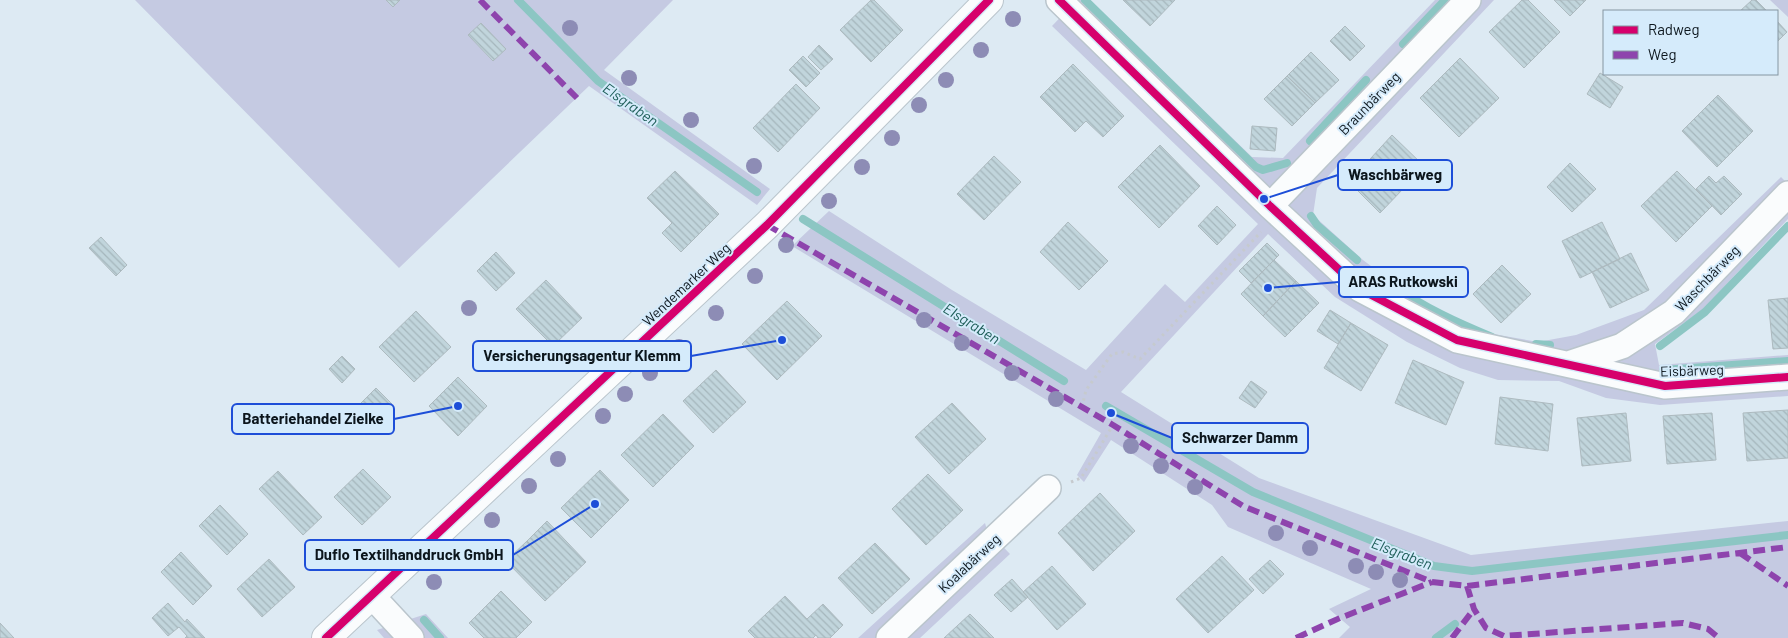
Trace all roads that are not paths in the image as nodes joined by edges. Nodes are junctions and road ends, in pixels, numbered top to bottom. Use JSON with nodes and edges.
{"nodes":[{"id":1,"x":988,"y":0,"type":"edge"},
{"id":2,"x":1059,"y":0,"type":"edge"},
{"id":3,"x":1468,"y":0,"type":"edge"},
{"id":4,"x":1788,"y":194,"type":"edge"},
{"id":5,"x":1274,"y":210,"type":"junction"},
{"id":6,"x":1568,"y":364,"type":"junction"},
{"id":7,"x":1788,"y":377,"type":"edge"},
{"id":8,"x":1048,"y":488,"type":"road end"},
{"id":9,"x":372,"y":596,"type":"junction"},
{"id":10,"x":326,"y":638,"type":"edge"},
{"id":11,"x":411,"y":638,"type":"edge"},
{"id":12,"x":889,"y":638,"type":"edge"}],
"edges":[{"from":1,"to":9,"type":"street","name":"Wendemarker Weg"},
{"from":2,"to":5,"type":"street"},
{"from":3,"to":5,"type":"street","name":"Braunbärweg"},
{"from":4,"to":6,"type":"street","name":"Waschbärweg"},
{"from":5,"to":6,"type":"street"},
{"from":6,"to":7,"type":"street","name":"Eisbärweg"},
{"from":8,"to":12,"type":"street","name":"Koalabärweg"},
{"from":9,"to":10,"type":"street","name":"Wendemarker Weg"},
{"from":9,"to":11,"type":"street"}]}
